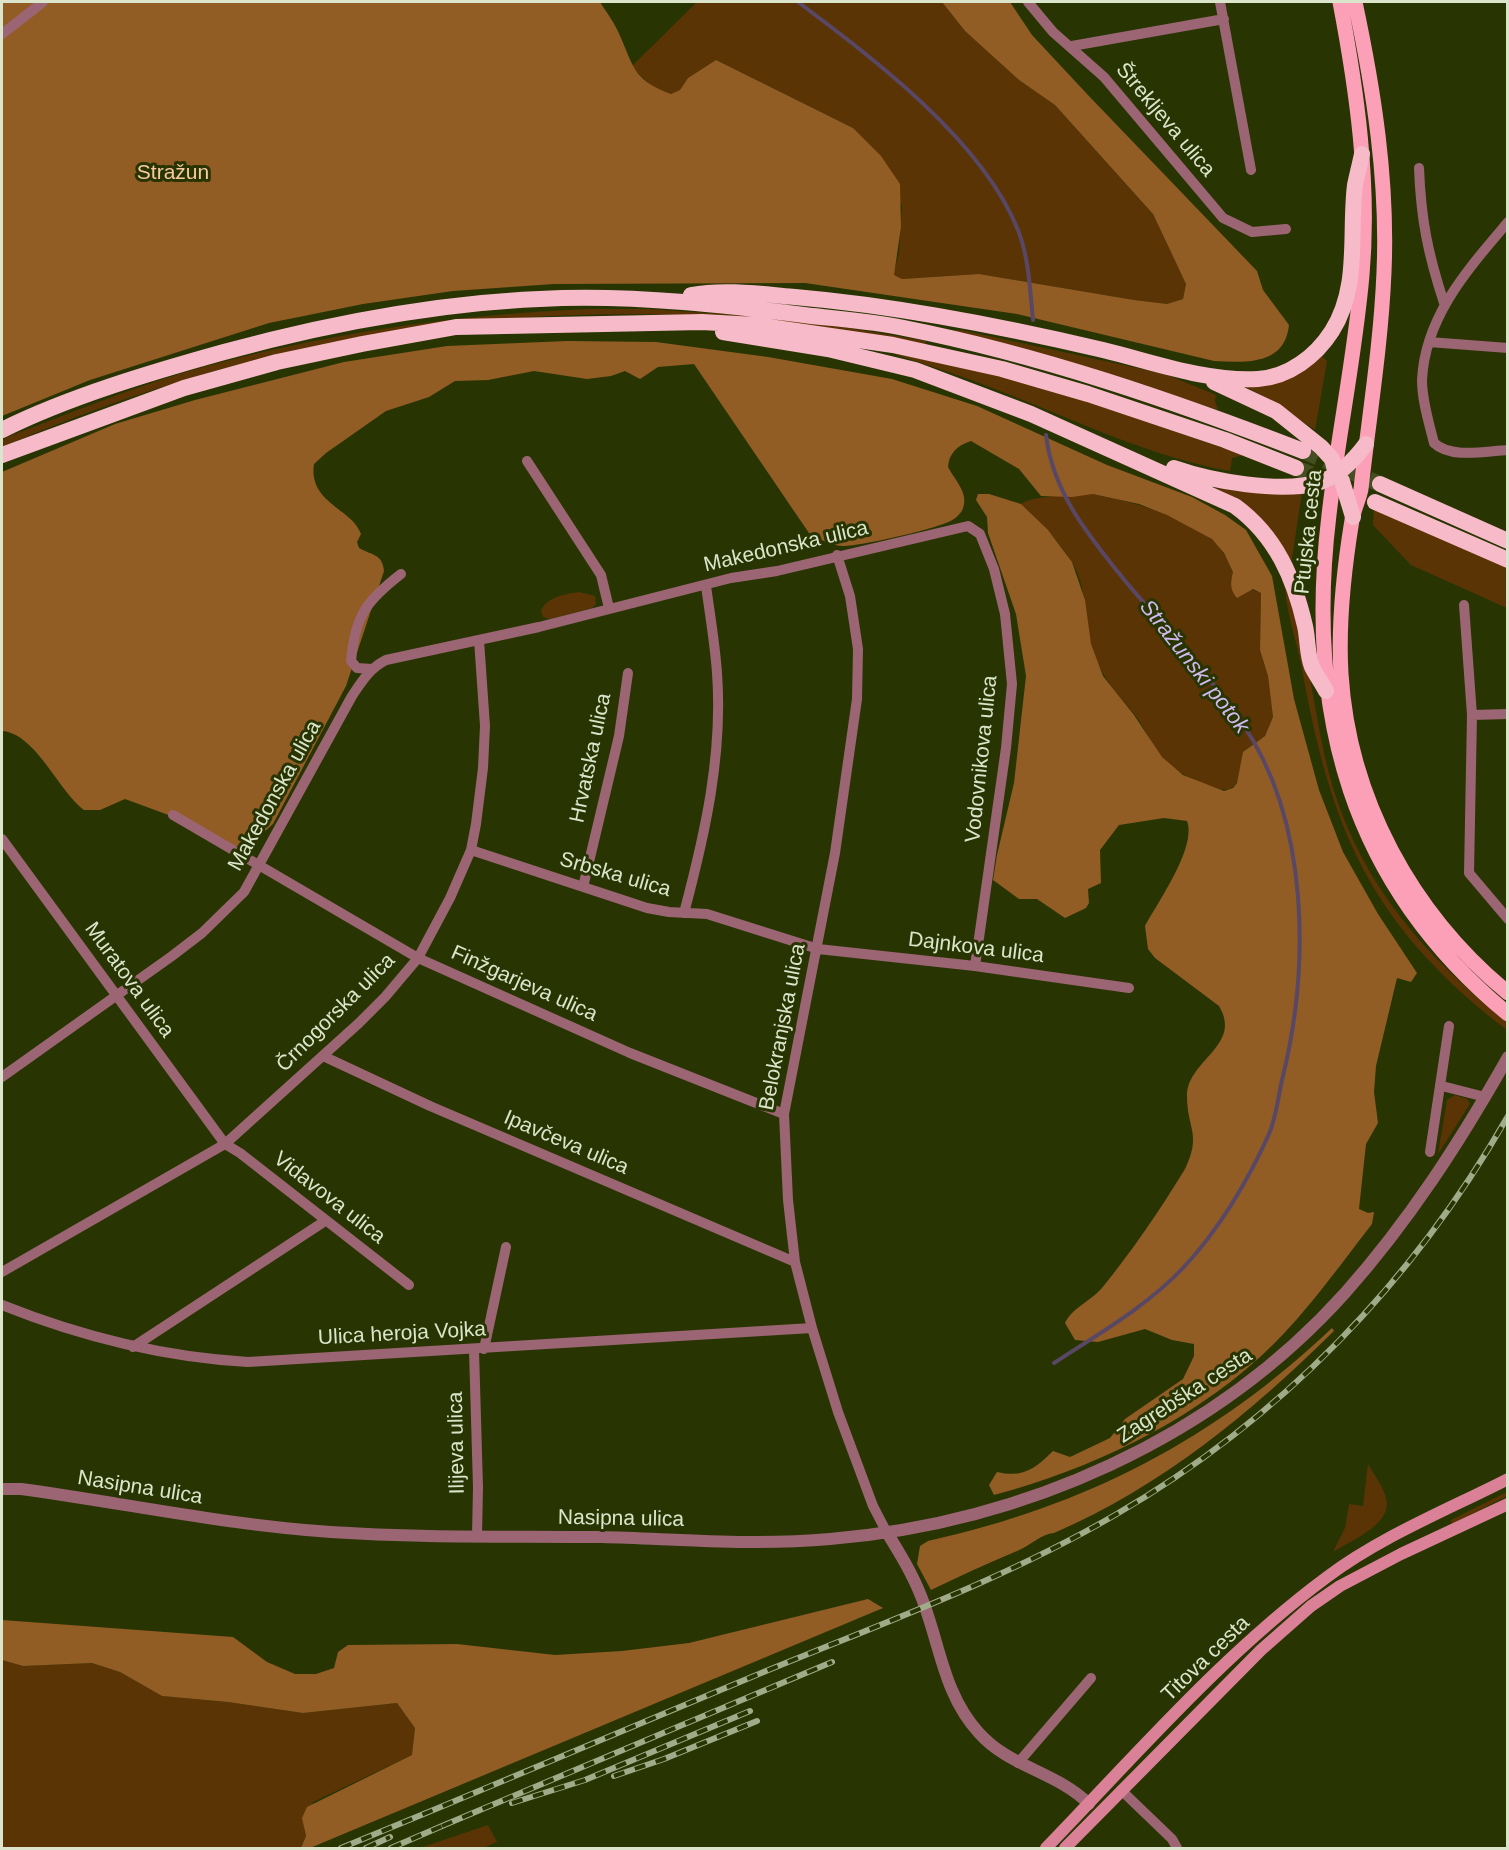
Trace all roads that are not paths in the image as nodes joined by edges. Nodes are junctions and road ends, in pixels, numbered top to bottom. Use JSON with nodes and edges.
{"nodes":[{"id":1,"x":44,"y":2,"type":"edge"},
{"id":2,"x":1028,"y":2,"type":"edge"},
{"id":3,"x":1220,"y":2,"type":"edge"},
{"id":4,"x":1340,"y":2,"type":"edge"},
{"id":5,"x":1355,"y":2,"type":"edge"},
{"id":6,"x":1224,"y":19,"type":"junction"},
{"id":7,"x":2,"y":34,"type":"edge"},
{"id":8,"x":1072,"y":46,"type":"junction"},
{"id":9,"x":1362,"y":154,"type":"junction"},
{"id":10,"x":1419,"y":168,"type":"dead end"},
{"id":11,"x":1251,"y":170,"type":"dead end"},
{"id":12,"x":1508,"y":222,"type":"edge"},
{"id":13,"x":1286,"y":229,"type":"dead end"},
{"id":14,"x":664,"y":301,"type":"junction"},
{"id":15,"x":1444,"y":303,"type":"junction"},
{"id":16,"x":663,"y":322,"type":"junction"},
{"id":17,"x":1429,"y":342,"type":"junction"},
{"id":18,"x":1508,"y":348,"type":"edge"},
{"id":19,"x":1191,"y":372,"type":"junction"},
{"id":20,"x":2,"y":430,"type":"edge"},
{"id":21,"x":1366,"y":444,"type":"junction"},
{"id":22,"x":1508,"y":450,"type":"edge"},
{"id":23,"x":1303,"y":451,"type":"tunnel mouth"},
{"id":24,"x":2,"y":455,"type":"edge"},
{"id":25,"x":1127,"y":455,"type":"junction"},
{"id":26,"x":527,"y":461,"type":"dead end"},
{"id":27,"x":1296,"y":468,"type":"tunnel mouth"},
{"id":28,"x":1336,"y":474,"type":"junction"},
{"id":29,"x":1380,"y":484,"type":"tunnel mouth"},
{"id":30,"x":1375,"y":501,"type":"tunnel mouth"},
{"id":31,"x":1353,"y":516,"type":"junction"},
{"id":32,"x":972,"y":528,"type":"joint"},
{"id":33,"x":1508,"y":541,"type":"edge"},
{"id":34,"x":837,"y":555,"type":"junction"},
{"id":35,"x":1508,"y":560,"type":"edge"},
{"id":36,"x":401,"y":574,"type":"dead end"},
{"id":37,"x":706,"y":586,"type":"junction"},
{"id":38,"x":1464,"y":605,"type":"dead end"},
{"id":39,"x":609,"y":608,"type":"junction"},
{"id":40,"x":479,"y":640,"type":"junction"},
{"id":41,"x":372,"y":669,"type":"junction"},
{"id":42,"x":628,"y":673,"type":"dead end"},
{"id":43,"x":1326,"y":691,"type":"junction"},
{"id":44,"x":1508,"y":714,"type":"edge"},
{"id":45,"x":1472,"y":715,"type":"junction"},
{"id":46,"x":173,"y":815,"type":"dead end"},
{"id":47,"x":2,"y":839,"type":"edge"},
{"id":48,"x":471,"y":850,"type":"junction"},
{"id":49,"x":259,"y":867,"type":"junction"},
{"id":50,"x":583,"y":887,"type":"junction"},
{"id":51,"x":684,"y":913,"type":"junction"},
{"id":52,"x":1508,"y":919,"type":"edge"},
{"id":53,"x":818,"y":949,"type":"junction"},
{"id":54,"x":418,"y":958,"type":"junction"},
{"id":55,"x":975,"y":966,"type":"junction"},
{"id":56,"x":1129,"y":988,"type":"dead end"},
{"id":57,"x":1508,"y":993,"type":"edge"},
{"id":58,"x":117,"y":996,"type":"junction"},
{"id":59,"x":1508,"y":1014,"type":"edge"},
{"id":60,"x":1449,"y":1026,"type":"dead end"},
{"id":61,"x":323,"y":1056,"type":"junction"},
{"id":62,"x":1508,"y":1057,"type":"edge"},
{"id":63,"x":2,"y":1077,"type":"edge"},
{"id":64,"x":1442,"y":1086,"type":"junction"},
{"id":65,"x":1485,"y":1096,"type":"junction"},
{"id":66,"x":784,"y":1114,"type":"junction"},
{"id":67,"x":225,"y":1144,"type":"junction"},
{"id":68,"x":1430,"y":1152,"type":"dead end"},
{"id":69,"x":325,"y":1221,"type":"junction"},
{"id":70,"x":506,"y":1247,"type":"dead end"},
{"id":71,"x":795,"y":1262,"type":"junction"},
{"id":72,"x":2,"y":1272,"type":"edge"},
{"id":73,"x":409,"y":1285,"type":"dead end"},
{"id":74,"x":2,"y":1305,"type":"edge"},
{"id":75,"x":812,"y":1328,"type":"junction"},
{"id":76,"x":133,"y":1347,"type":"junction"},
{"id":77,"x":479,"y":1349,"type":"junction"},
{"id":78,"x":1508,"y":1479,"type":"edge"},
{"id":79,"x":2,"y":1489,"type":"edge"},
{"id":80,"x":1508,"y":1504,"type":"edge"},
{"id":81,"x":886,"y":1531,"type":"junction"},
{"id":82,"x":477,"y":1536,"type":"junction"},
{"id":83,"x":1091,"y":1678,"type":"dead end"},
{"id":84,"x":1018,"y":1763,"type":"junction"},
{"id":85,"x":1121,"y":1790,"type":"junction"},
{"id":86,"x":1089,"y":1804,"type":"junction"},
{"id":87,"x":1046,"y":1848,"type":"edge"},
{"id":88,"x":1065,"y":1848,"type":"edge"},
{"id":89,"x":1177,"y":1848,"type":"edge"}],
"edges":[{"from":1,"to":7,"type":"street"},
{"from":2,"to":8,"type":"street","name":"Štrekljeva ulica"},
{"from":3,"to":6,"type":"street"},
{"from":4,"to":9,"type":"main road","name":"Ptujska cesta"},
{"from":5,"to":21,"type":"main road","name":"Ptujska cesta"},
{"from":6,"to":8,"type":"street"},
{"from":6,"to":11,"type":"street"},
{"from":8,"to":13,"type":"street","name":"Štrekljeva ulica"},
{"from":9,"to":19,"type":"highway"},
{"from":9,"to":28,"type":"main road","name":"Ptujska cesta"},
{"from":10,"to":15,"type":"street"},
{"from":12,"to":15,"type":"street"},
{"from":14,"to":19,"type":"highway"},
{"from":14,"to":20,"type":"highway"},
{"from":14,"to":23,"type":"highway"},
{"from":15,"to":17,"type":"street"},
{"from":16,"to":24,"type":"highway"},
{"from":16,"to":25,"type":"highway"},
{"from":16,"to":27,"type":"highway"},
{"from":17,"to":18,"type":"street"},
{"from":17,"to":22,"type":"street"},
{"from":19,"to":28,"type":"highway"},
{"from":21,"to":28,"type":"highway"},
{"from":21,"to":31,"type":"main road","name":"Ptujska cesta"},
{"from":25,"to":28,"type":"highway"},
{"from":25,"to":43,"type":"highway"},
{"from":26,"to":39,"type":"street"},
{"from":28,"to":31,"type":"highway"},
{"from":28,"to":43,"type":"main road","name":"Ptujska cesta"},
{"from":29,"to":33,"type":"highway"},
{"from":30,"to":35,"type":"highway"},
{"from":31,"to":57,"type":"main road","name":"Ptujska cesta"},
{"from":32,"to":34,"type":"street","name":"Makedonska ulica"},
{"from":32,"to":55,"type":"street","name":"Vodovnikova ulica"},
{"from":34,"to":37,"type":"street","name":"Makedonska ulica"},
{"from":34,"to":53,"type":"street","name":"Belokranjska ulica"},
{"from":36,"to":41,"type":"street"},
{"from":37,"to":39,"type":"street","name":"Makedonska ulica"},
{"from":37,"to":51,"type":"street"},
{"from":38,"to":45,"type":"street"},
{"from":39,"to":40,"type":"street","name":"Makedonska ulica"},
{"from":40,"to":41,"type":"street","name":"Makedonska ulica"},
{"from":40,"to":48,"type":"street","name":"Črnogorska ulica"},
{"from":41,"to":49,"type":"street","name":"Makedonska ulica"},
{"from":42,"to":50,"type":"street","name":"Hrvatska ulica"},
{"from":43,"to":59,"type":"main road","name":"Ptujska cesta"},
{"from":44,"to":45,"type":"street"},
{"from":45,"to":52,"type":"street"},
{"from":46,"to":49,"type":"street","name":"Finžgarjeva ulica"},
{"from":47,"to":58,"type":"street","name":"Muratova ulica"},
{"from":48,"to":50,"type":"street","name":"Srbska ulica"},
{"from":48,"to":54,"type":"street","name":"Črnogorska ulica"},
{"from":49,"to":54,"type":"street","name":"Finžgarjeva ulica"},
{"from":49,"to":58,"type":"street","name":"Makedonska ulica"},
{"from":50,"to":51,"type":"street","name":"Srbska ulica"},
{"from":51,"to":53,"type":"street","name":"Srbska ulica"},
{"from":53,"to":55,"type":"street","name":"Dajnkova ulica"},
{"from":53,"to":66,"type":"street","name":"Belokranjska ulica"},
{"from":54,"to":61,"type":"street","name":"Črnogorska ulica"},
{"from":54,"to":66,"type":"street","name":"Finžgarjeva ulica"},
{"from":55,"to":56,"type":"street","name":"Dajnkova ulica"},
{"from":58,"to":63,"type":"street","name":"Makedonska ulica"},
{"from":58,"to":67,"type":"street","name":"Muratova ulica"},
{"from":60,"to":64,"type":"street"},
{"from":61,"to":67,"type":"street","name":"Črnogorska ulica"},
{"from":61,"to":71,"type":"street","name":"Ipavčeva ulica"},
{"from":62,"to":65,"type":"street","name":"Zagrebška cesta"},
{"from":64,"to":65,"type":"street"},
{"from":64,"to":68,"type":"street"},
{"from":65,"to":81,"type":"street","name":"Zagrebška cesta"},
{"from":66,"to":71,"type":"street","name":"Belokranjska ulica"},
{"from":67,"to":69,"type":"street","name":"Vidavova ulica"},
{"from":67,"to":72,"type":"street","name":"Črnogorska ulica"},
{"from":69,"to":73,"type":"street","name":"Vidavova ulica"},
{"from":69,"to":76,"type":"street"},
{"from":70,"to":77,"type":"street","name":"Ilijeva ulica"},
{"from":71,"to":75,"type":"street","name":"Belokranjska ulica"},
{"from":74,"to":76,"type":"street","name":"Ulica heroja Vojka"},
{"from":75,"to":77,"type":"street","name":"Ulica heroja Vojka"},
{"from":75,"to":81,"type":"street","name":"Belokranjska ulica"},
{"from":76,"to":77,"type":"street","name":"Ulica heroja Vojka"},
{"from":77,"to":82,"type":"street","name":"Ilijeva ulica"},
{"from":78,"to":86,"type":"main road","name":"Titova cesta"},
{"from":79,"to":82,"type":"street","name":"Nasipna ulica"},
{"from":80,"to":85,"type":"main road","name":"Titova cesta"},
{"from":81,"to":82,"type":"street","name":"Nasipna ulica"},
{"from":81,"to":84,"type":"street"},
{"from":83,"to":84,"type":"street"},
{"from":84,"to":86,"type":"street"},
{"from":85,"to":88,"type":"main road","name":"Titova cesta"},
{"from":85,"to":89,"type":"street"},
{"from":86,"to":87,"type":"main road","name":"Titova cesta"}]}
